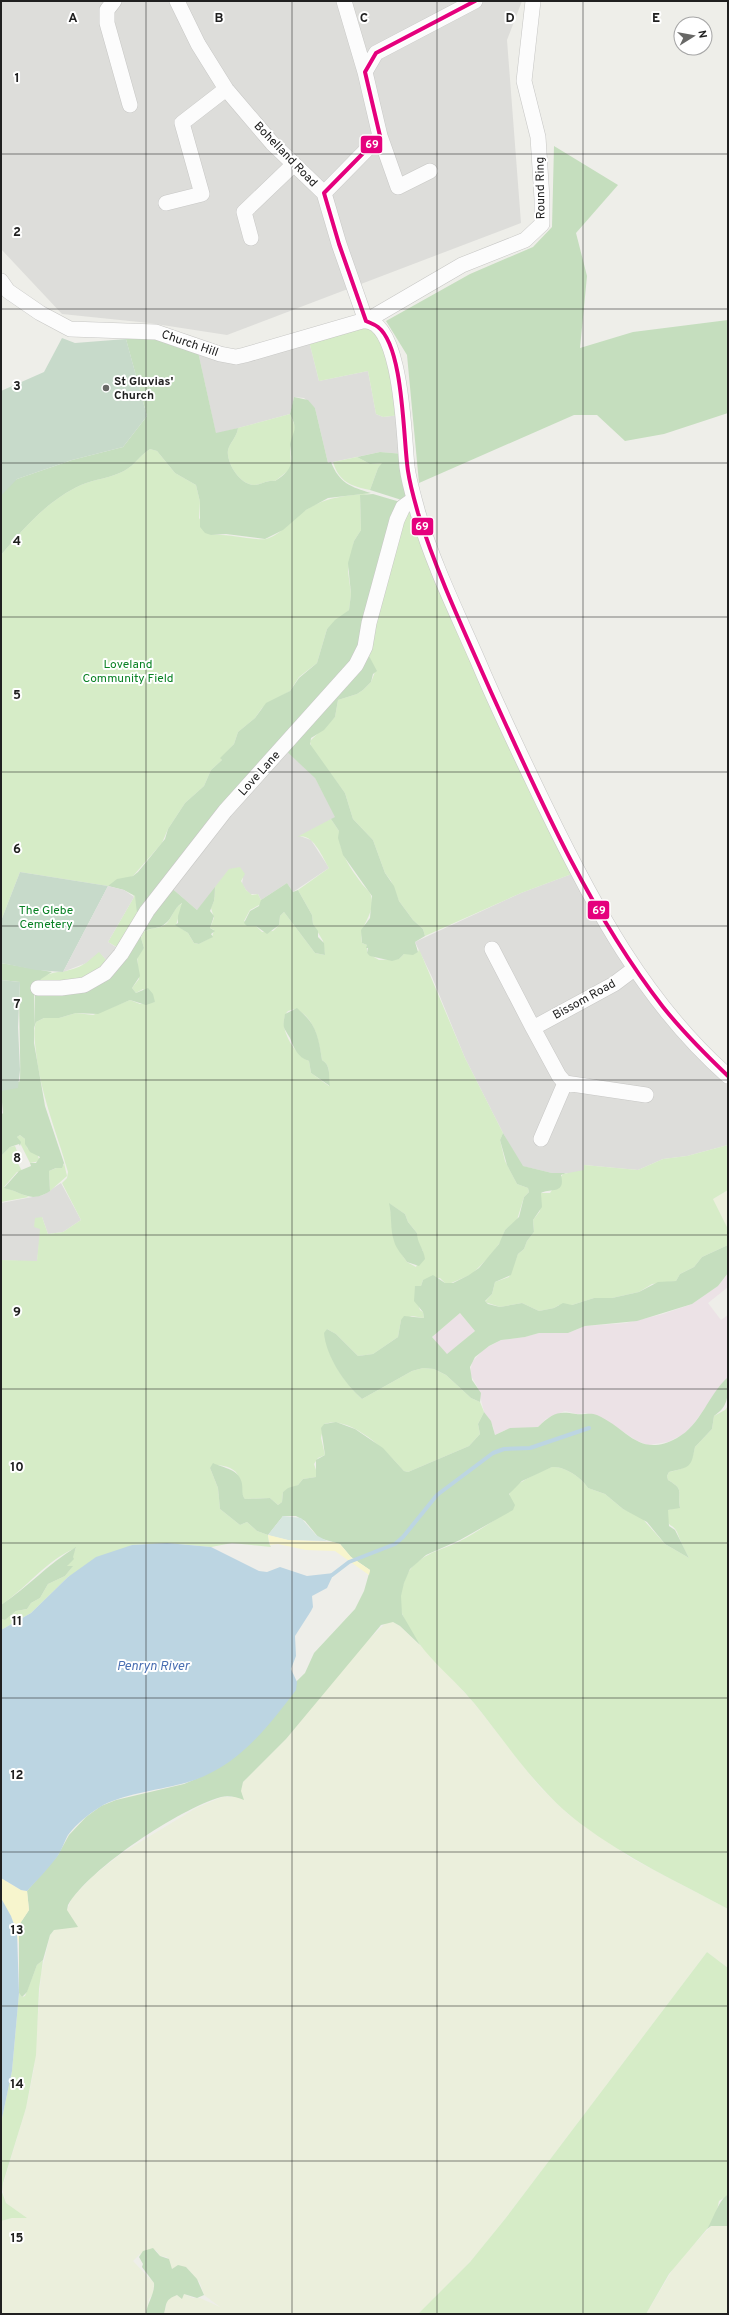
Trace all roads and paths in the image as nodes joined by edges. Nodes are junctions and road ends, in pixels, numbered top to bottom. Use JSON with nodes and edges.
{"nodes":[{"id":1,"x":114,"y":1,"type":"edge"},
{"id":2,"x":177,"y":1,"type":"edge"},
{"id":3,"x":344,"y":1,"type":"edge"},
{"id":4,"x":475,"y":1,"type":"edge"},
{"id":5,"x":533,"y":1,"type":"edge"},
{"id":6,"x":365,"y":72,"type":"junction"},
{"id":7,"x":226,"y":89,"type":"junction"},
{"id":8,"x":130,"y":105,"type":"dead end"},
{"id":9,"x":380,"y":136,"type":"junction"},
{"id":10,"x":293,"y":165,"type":"junction"},
{"id":11,"x":430,"y":171,"type":"dead end"},
{"id":12,"x":324,"y":193,"type":"junction"},
{"id":13,"x":166,"y":203,"type":"dead end"},
{"id":14,"x":251,"y":238,"type":"dead end"},
{"id":15,"x":1,"y":281,"type":"edge"},
{"id":16,"x":366,"y":321,"type":"junction"},
{"id":17,"x":414,"y":499,"type":"junction"},
{"id":18,"x":492,"y":949,"type":"dead end"},
{"id":19,"x":634,"y":969,"type":"junction"},
{"id":20,"x":38,"y":988,"type":"dead end"},
{"id":21,"x":533,"y":1028,"type":"junction"},
{"id":22,"x":728,"y":1076,"type":"edge"},
{"id":23,"x":566,"y":1083,"type":"junction"},
{"id":24,"x":646,"y":1095,"type":"dead end"},
{"id":25,"x":541,"y":1139,"type":"dead end"}],
"edges":[{"from":1,"to":8,"type":"street"},
{"from":2,"to":7,"type":"street","name":"Bohelland Road"},
{"from":3,"to":6,"type":"street"},
{"from":4,"to":6,"type":"street"},
{"from":5,"to":16,"type":"street","name":"Round Ring"},
{"from":6,"to":9,"type":"street"},
{"from":7,"to":10,"type":"street","name":"Bohelland Road"},
{"from":7,"to":13,"type":"street"},
{"from":9,"to":11,"type":"street"},
{"from":9,"to":12,"type":"street"},
{"from":10,"to":12,"type":"street","name":"Bohelland Road"},
{"from":10,"to":14,"type":"street"},
{"from":12,"to":16,"type":"street","name":"Bohelland Road"},
{"from":15,"to":16,"type":"street","name":"Church Hill"},
{"from":16,"to":17,"type":"street"},
{"from":17,"to":19,"type":"street"},
{"from":17,"to":20,"type":"street","name":"Love Lane"},
{"from":18,"to":21,"type":"street"},
{"from":19,"to":21,"type":"street","name":"Bissom Road"},
{"from":19,"to":22,"type":"street"},
{"from":21,"to":23,"type":"street"},
{"from":23,"to":24,"type":"street"},
{"from":23,"to":25,"type":"street"}]}
